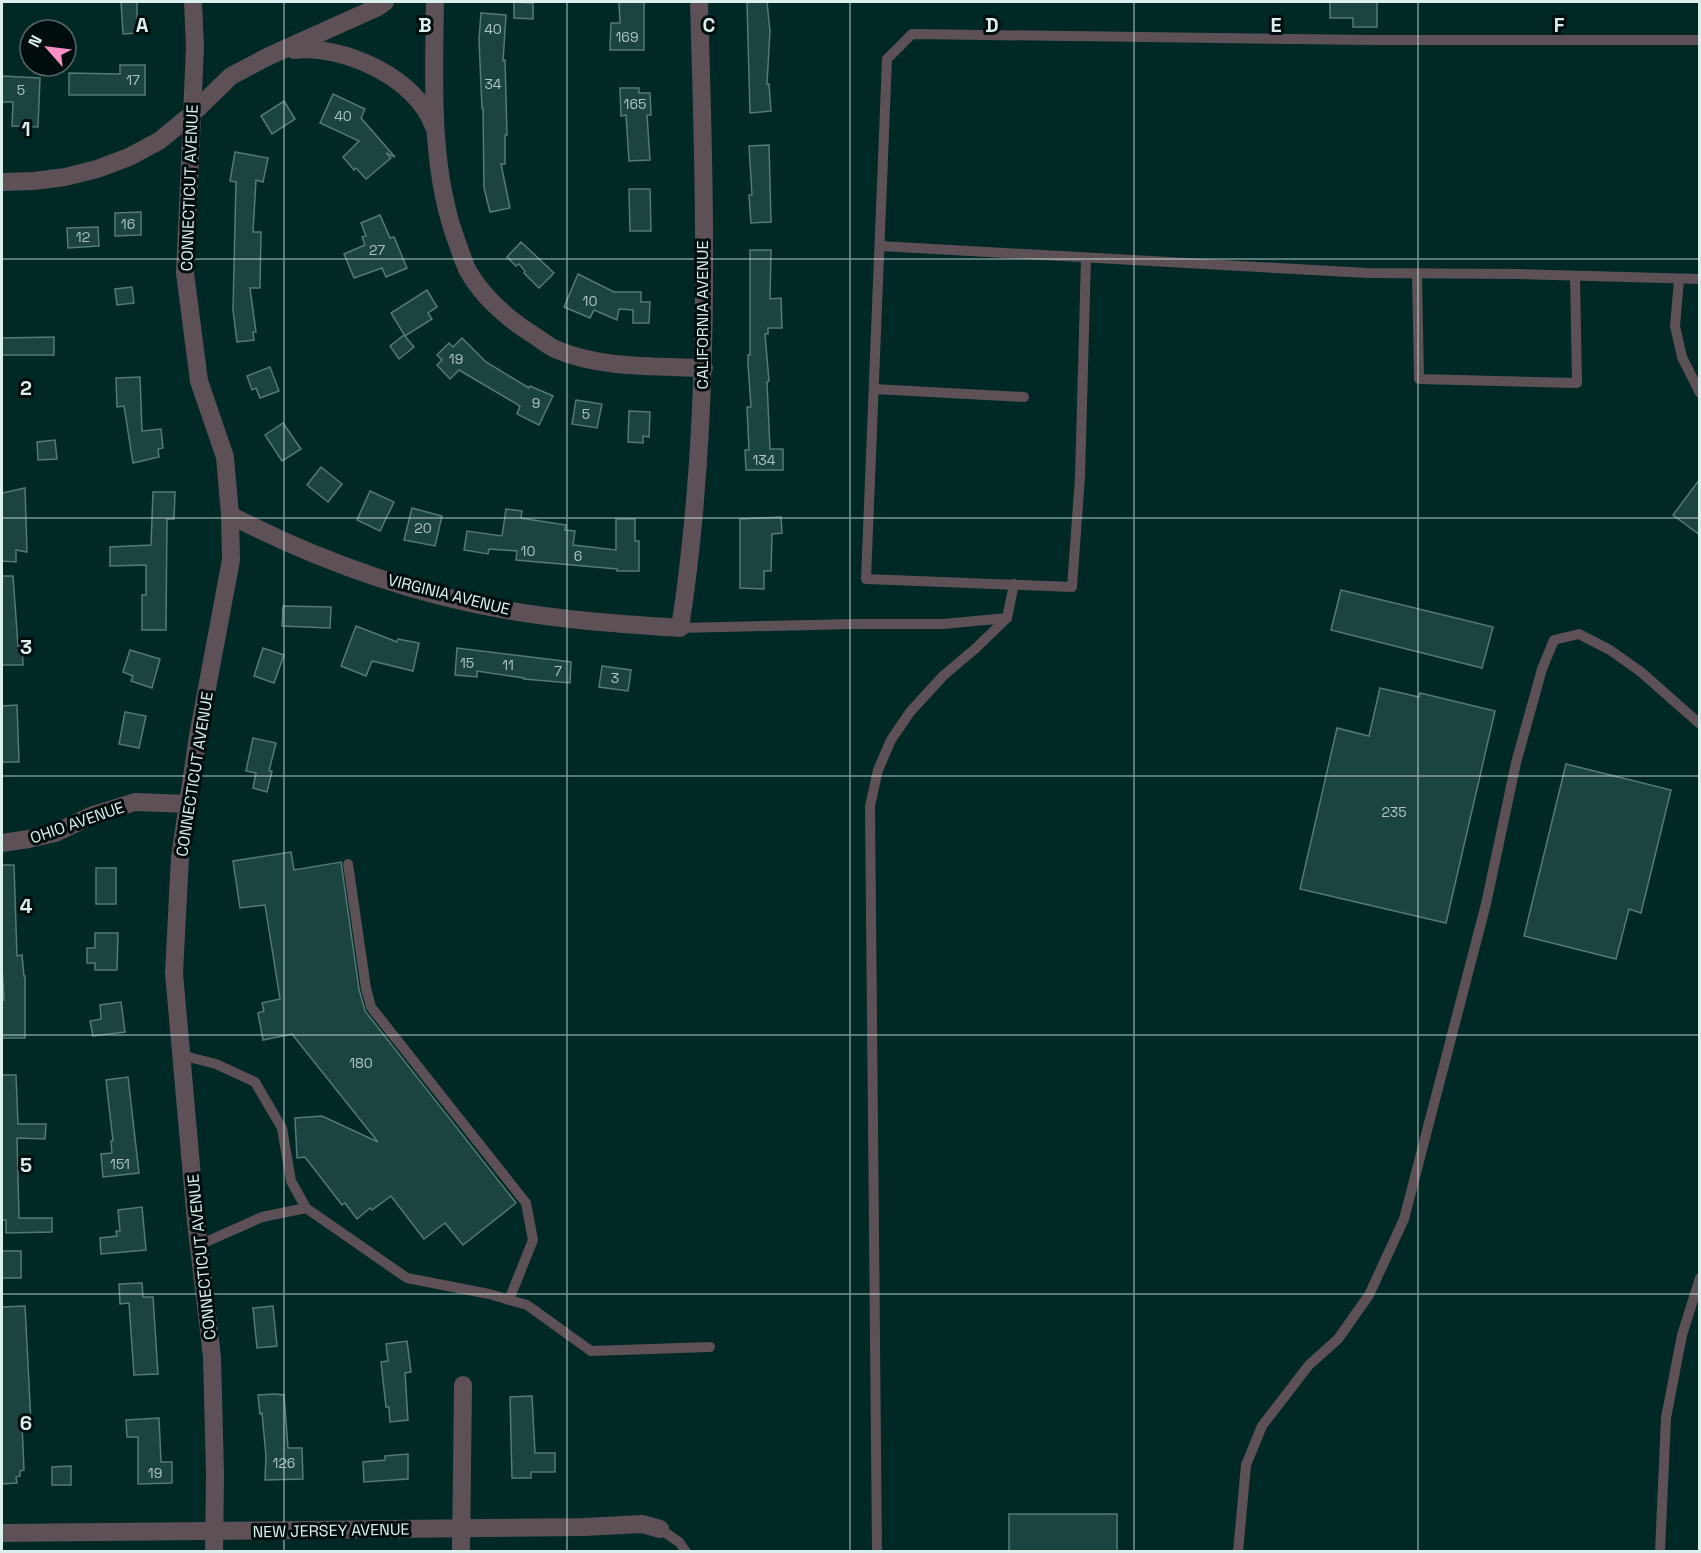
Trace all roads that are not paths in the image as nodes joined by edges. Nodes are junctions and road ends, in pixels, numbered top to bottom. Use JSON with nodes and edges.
{"nodes":[{"id":1,"x":192,"y":2,"type":"edge"},
{"id":2,"x":385,"y":2,"type":"edge"},
{"id":3,"x":435,"y":2,"type":"edge"},
{"id":4,"x":699,"y":2,"type":"edge"},
{"id":5,"x":1700,"y":40,"type":"edge"},
{"id":6,"x":284,"y":51,"type":"junction"},
{"id":7,"x":192,"y":114,"type":"junction"},
{"id":8,"x":437,"y":138,"type":"junction"},
{"id":9,"x":2,"y":182,"type":"edge"},
{"id":10,"x":880,"y":246,"type":"junction"},
{"id":11,"x":1086,"y":258,"type":"junction"},
{"id":12,"x":1417,"y":274,"type":"junction"},
{"id":13,"x":1575,"y":276,"type":"junction"},
{"id":14,"x":1700,"y":279,"type":"edge"},
{"id":15,"x":1679,"y":280,"type":"junction"},
{"id":16,"x":704,"y":368,"type":"junction"},
{"id":17,"x":874,"y":389,"type":"junction"},
{"id":18,"x":1700,"y":393,"type":"edge"},
{"id":19,"x":1024,"y":397,"type":"dead end"},
{"id":20,"x":230,"y":515,"type":"junction"},
{"id":21,"x":1014,"y":584,"type":"junction"},
{"id":22,"x":1007,"y":618,"type":"junction"},
{"id":23,"x":680,"y":627,"type":"junction"},
{"id":24,"x":1700,"y":724,"type":"edge"},
{"id":25,"x":188,"y":804,"type":"junction"},
{"id":26,"x":2,"y":843,"type":"edge"},
{"id":27,"x":348,"y":864,"type":"dead end"},
{"id":28,"x":181,"y":1055,"type":"junction"},
{"id":29,"x":306,"y":1208,"type":"junction"},
{"id":30,"x":199,"y":1245,"type":"junction"},
{"id":31,"x":1700,"y":1278,"type":"edge"},
{"id":32,"x":509,"y":1300,"type":"junction"},
{"id":33,"x":710,"y":1347,"type":"dead end"},
{"id":34,"x":464,"y":1385,"type":"dead end"},
{"id":35,"x":461,"y":1528,"type":"junction"},
{"id":36,"x":660,"y":1529,"type":"joint"},
{"id":37,"x":214,"y":1531,"type":"junction"},
{"id":38,"x":2,"y":1533,"type":"edge"},
{"id":39,"x":214,"y":1551,"type":"edge"},
{"id":40,"x":461,"y":1551,"type":"edge"},
{"id":41,"x":686,"y":1551,"type":"edge"},
{"id":42,"x":878,"y":1551,"type":"edge"},
{"id":43,"x":1238,"y":1551,"type":"edge"},
{"id":44,"x":1660,"y":1551,"type":"edge"}],
"edges":[{"from":1,"to":7,"type":"street","name":"CONNECTICUT AVENUE"},
{"from":2,"to":6,"type":"street"},
{"from":3,"to":8,"type":"street"},
{"from":4,"to":16,"type":"street","name":"CALIFORNIA AVENUE"},
{"from":5,"to":10,"type":"lane"},
{"from":6,"to":7,"type":"street"},
{"from":6,"to":8,"type":"street"},
{"from":7,"to":9,"type":"street"},
{"from":7,"to":20,"type":"street","name":"CONNECTICUT AVENUE"},
{"from":8,"to":16,"type":"street"},
{"from":10,"to":11,"type":"lane"},
{"from":10,"to":17,"type":"lane"},
{"from":11,"to":12,"type":"lane"},
{"from":11,"to":21,"type":"lane"},
{"from":12,"to":13,"type":"lane"},
{"from":12,"to":13,"type":"lane"},
{"from":13,"to":15,"type":"lane"},
{"from":14,"to":15,"type":"lane"},
{"from":15,"to":18,"type":"lane"},
{"from":16,"to":23,"type":"street","name":"CALIFORNIA AVENUE"},
{"from":17,"to":19,"type":"lane"},
{"from":17,"to":21,"type":"lane"},
{"from":20,"to":23,"type":"street","name":"VIRGINIA AVENUE"},
{"from":20,"to":25,"type":"street","name":"CONNECTICUT AVENUE"},
{"from":21,"to":22,"type":"lane"},
{"from":22,"to":23,"type":"lane"},
{"from":22,"to":42,"type":"lane"},
{"from":24,"to":43,"type":"lane"},
{"from":25,"to":26,"type":"street","name":"OHIO AVENUE"},
{"from":25,"to":28,"type":"street","name":"CONNECTICUT AVENUE"},
{"from":27,"to":32,"type":"lane"},
{"from":28,"to":29,"type":"lane"},
{"from":28,"to":30,"type":"street","name":"CONNECTICUT AVENUE"},
{"from":29,"to":30,"type":"lane"},
{"from":29,"to":32,"type":"lane"},
{"from":30,"to":37,"type":"street","name":"CONNECTICUT AVENUE"},
{"from":31,"to":44,"type":"lane"},
{"from":32,"to":33,"type":"lane"},
{"from":34,"to":35,"type":"street"},
{"from":35,"to":36,"type":"street","name":"NEW JERSEY AVENUE"},
{"from":35,"to":37,"type":"street","name":"NEW JERSEY AVENUE"},
{"from":35,"to":40,"type":"street"},
{"from":36,"to":41,"type":"lane"},
{"from":37,"to":38,"type":"street","name":"NEW JERSEY AVENUE"},
{"from":37,"to":39,"type":"street","name":"CONNECTICUT AVENUE"}]}
